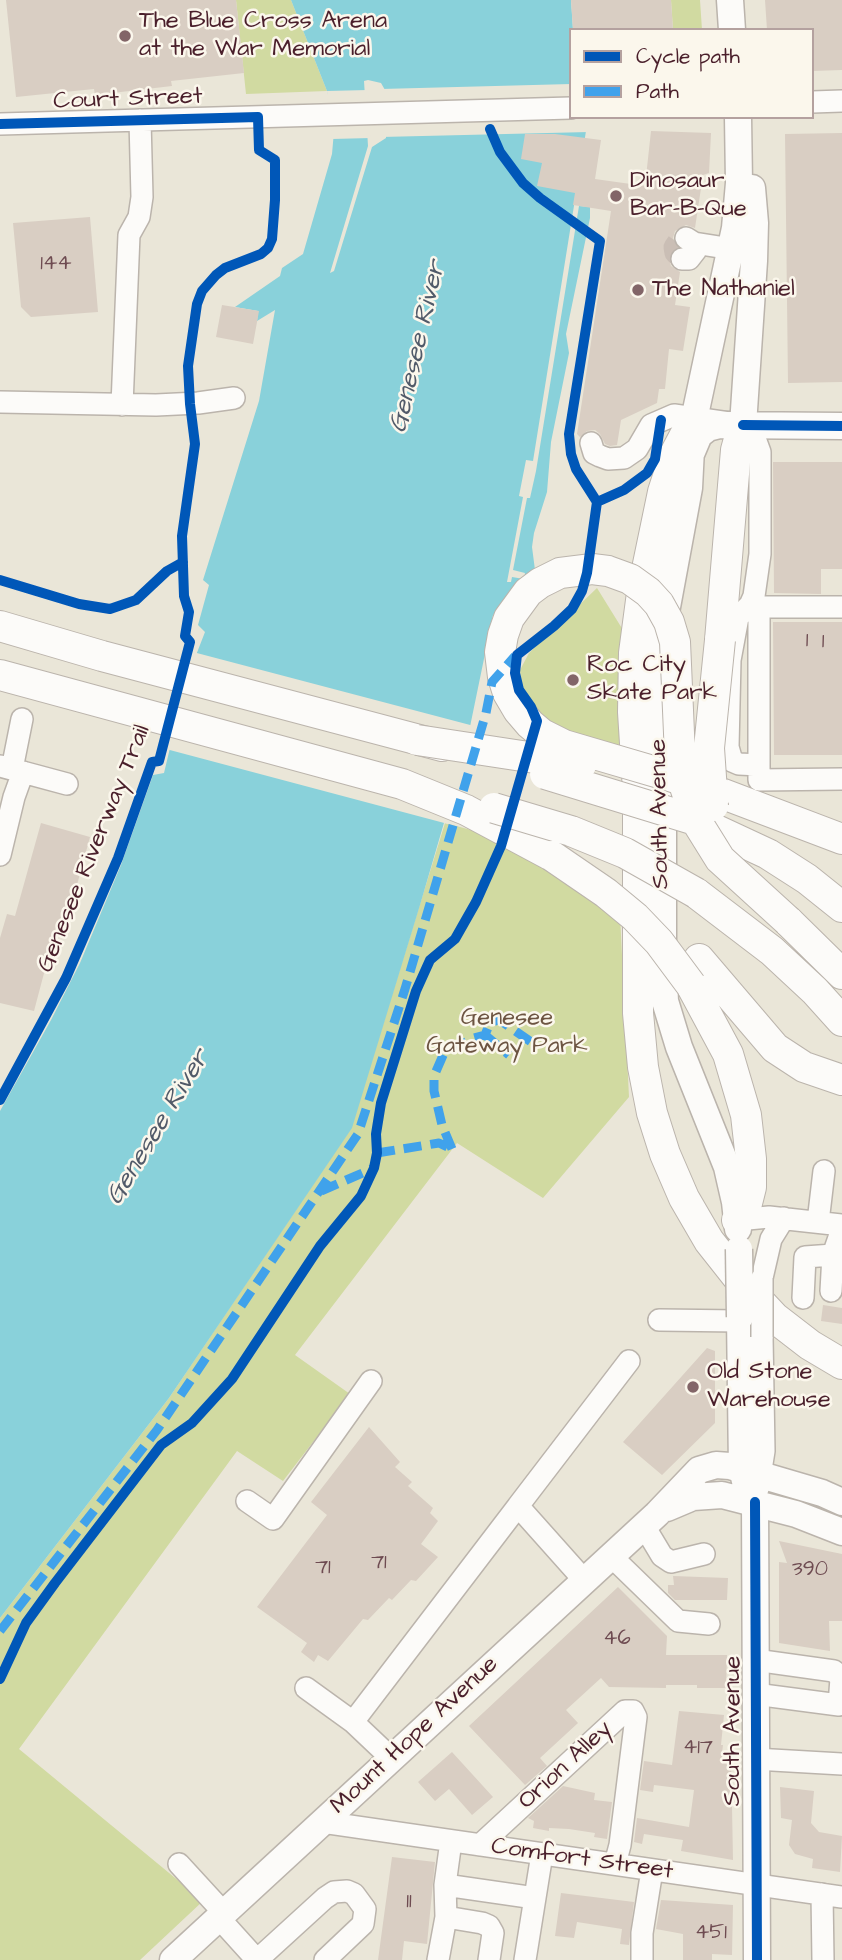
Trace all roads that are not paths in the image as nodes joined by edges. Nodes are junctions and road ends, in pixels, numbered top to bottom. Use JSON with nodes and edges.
{"nodes":[{"id":1,"x":730,"y":0,"type":"edge"},
{"id":2,"x":732,"y":28,"type":"edge"},
{"id":3,"x":842,"y":101,"type":"edge"},
{"id":4,"x":814,"y":102,"type":"edge"},
{"id":5,"x":569,"y":108,"type":"edge"},
{"id":6,"x":739,"y":119,"type":"edge"},
{"id":7,"x":739,"y":119,"type":"edge"},
{"id":8,"x":140,"y":120,"type":"junction"},
{"id":9,"x":0,"y":124,"type":"edge"},
{"id":10,"x":687,"y":247,"type":"dead end"},
{"id":11,"x":732,"y":249,"type":"junction"},
{"id":12,"x":234,"y":398,"type":"dead end"},
{"id":13,"x":0,"y":402,"type":"edge"},
{"id":14,"x":122,"y":405,"type":"junction"},
{"id":15,"x":694,"y":418,"type":"junction"},
{"id":16,"x":743,"y":425,"type":"junction"},
{"id":17,"x":842,"y":426,"type":"edge"},
{"id":18,"x":591,"y":443,"type":"dead end"},
{"id":19,"x":690,"y":455,"type":"junction"},
{"id":20,"x":755,"y":606,"type":"junction"},
{"id":21,"x":842,"y":607,"type":"edge"},
{"id":22,"x":0,"y":626,"type":"edge"},
{"id":23,"x":0,"y":675,"type":"edge"},
{"id":24,"x":22,"y":719,"type":"dead end"},
{"id":25,"x":417,"y":740,"type":"junction"},
{"id":26,"x":759,"y":765,"type":"junction"},
{"id":27,"x":12,"y":769,"type":"edge"},
{"id":28,"x":842,"y":779,"type":"edge"},
{"id":29,"x":67,"y":784,"type":"dead end"},
{"id":30,"x":402,"y":784,"type":"junction"},
{"id":31,"x":718,"y":792,"type":"junction"},
{"id":32,"x":842,"y":839,"type":"edge"},
{"id":33,"x":0,"y":855,"type":"edge"},
{"id":34,"x":842,"y":907,"type":"edge"},
{"id":35,"x":788,"y":921,"type":"junction"},
{"id":36,"x":695,"y":972,"type":"junction"},
{"id":37,"x":842,"y":974,"type":"edge"},
{"id":38,"x":842,"y":1021,"type":"edge"},
{"id":39,"x":842,"y":1080,"type":"edge"},
{"id":40,"x":824,"y":1171,"type":"dead end"},
{"id":41,"x":783,"y":1218,"type":"junction"},
{"id":42,"x":737,"y":1220,"type":"junction"},
{"id":43,"x":818,"y":1222,"type":"junction"},
{"id":44,"x":842,"y":1227,"type":"edge"},
{"id":45,"x":833,"y":1255,"type":"junction"},
{"id":46,"x":831,"y":1291,"type":"dead end"},
{"id":47,"x":803,"y":1298,"type":"dead end"},
{"id":48,"x":740,"y":1319,"type":"junction"},
{"id":49,"x":659,"y":1320,"type":"dead end"},
{"id":50,"x":629,"y":1361,"type":"dead end"},
{"id":51,"x":842,"y":1364,"type":"edge"},
{"id":52,"x":371,"y":1381,"type":"dead end"},
{"id":53,"x":752,"y":1472,"type":"junction"},
{"id":54,"x":247,"y":1501,"type":"dead end"},
{"id":55,"x":755,"y":1502,"type":"junction"},
{"id":56,"x":842,"y":1502,"type":"edge"},
{"id":57,"x":518,"y":1506,"type":"junction"},
{"id":58,"x":650,"y":1520,"type":"junction"},
{"id":59,"x":842,"y":1532,"type":"edge"},
{"id":60,"x":704,"y":1553,"type":"dead end"},
{"id":61,"x":611,"y":1556,"type":"junction"},
{"id":62,"x":584,"y":1580,"type":"junction"},
{"id":63,"x":709,"y":1624,"type":"dead end"},
{"id":64,"x":755,"y":1660,"type":"junction"},
{"id":65,"x":306,"y":1688,"type":"dead end"},
{"id":66,"x":755,"y":1694,"type":"junction"},
{"id":67,"x":353,"y":1723,"type":"junction"},
{"id":68,"x":391,"y":1758,"type":"junction"},
{"id":69,"x":755,"y":1759,"type":"junction"},
{"id":70,"x":842,"y":1764,"type":"edge"},
{"id":71,"x":322,"y":1822,"type":"junction"},
{"id":72,"x":450,"y":1841,"type":"junction"},
{"id":73,"x":480,"y":1845,"type":"junction"},
{"id":74,"x":542,"y":1854,"type":"junction"},
{"id":75,"x":179,"y":1864,"type":"dead end"},
{"id":76,"x":615,"y":1864,"type":"junction"},
{"id":77,"x":652,"y":1870,"type":"junction"},
{"id":78,"x":755,"y":1884,"type":"junction"},
{"id":79,"x":445,"y":1885,"type":"junction"},
{"id":80,"x":832,"y":1895,"type":"edge"},
{"id":81,"x":535,"y":1898,"type":"junction"},
{"id":82,"x":221,"y":1916,"type":"junction"},
{"id":83,"x":446,"y":1917,"type":"junction"},
{"id":84,"x":173,"y":1960,"type":"edge"},
{"id":85,"x":257,"y":1960,"type":"edge"},
{"id":86,"x":325,"y":1960,"type":"edge"},
{"id":87,"x":438,"y":1960,"type":"edge"},
{"id":88,"x":489,"y":1960,"type":"edge"},
{"id":89,"x":525,"y":1960,"type":"edge"},
{"id":90,"x":642,"y":1960,"type":"edge"},
{"id":91,"x":757,"y":1960,"type":"edge"},
{"id":92,"x":823,"y":1960,"type":"edge"}],
"edges":[{"from":1,"to":2,"type":"main road"},
{"from":3,"to":4,"type":"street"},
{"from":5,"to":8,"type":"street","name":"Court Street"},
{"from":6,"to":11,"type":"main road","name":"South Avenue"},
{"from":7,"to":16,"type":"main road","name":"South Avenue"},
{"from":8,"to":9,"type":"street","name":"Court Street"},
{"from":8,"to":14,"type":"street"},
{"from":10,"to":11,"type":"street"},
{"from":11,"to":15,"type":"main road","name":"South Avenue"},
{"from":12,"to":14,"type":"street"},
{"from":13,"to":14,"type":"street"},
{"from":15,"to":16,"type":"street"},
{"from":15,"to":18,"type":"street"},
{"from":15,"to":19,"type":"main road","name":"South Avenue"},
{"from":15,"to":51,"type":"highway"},
{"from":16,"to":17,"type":"main road"},
{"from":16,"to":19,"type":"main road"},
{"from":16,"to":20,"type":"street"},
{"from":16,"to":35,"type":"highway","bridge":true},
{"from":19,"to":42,"type":"main road","name":"South Avenue"},
{"from":20,"to":21,"type":"street"},
{"from":20,"to":26,"type":"street"},
{"from":20,"to":26,"type":"street"},
{"from":22,"to":25,"type":"highway"},
{"from":23,"to":30,"type":"highway"},
{"from":24,"to":27,"type":"street"},
{"from":25,"to":31,"type":"highway","bridge":true},
{"from":25,"to":34,"type":"highway","bridge":true},
{"from":26,"to":28,"type":"street"},
{"from":27,"to":29,"type":"street"},
{"from":27,"to":33,"type":"street"},
{"from":30,"to":36,"type":"highway","bridge":true},
{"from":30,"to":38,"type":"highway","bridge":true},
{"from":31,"to":32,"type":"highway"},
{"from":31,"to":35,"type":"highway","bridge":true},
{"from":35,"to":37,"type":"highway"},
{"from":36,"to":39,"type":"highway"},
{"from":36,"to":42,"type":"highway"},
{"from":40,"to":43,"type":"street"},
{"from":41,"to":42,"type":"street"},
{"from":41,"to":43,"type":"street"},
{"from":41,"to":53,"type":"street","name":"South Avenue","bridge":true},
{"from":42,"to":48,"type":"main road","name":"South Avenue","bridge":true},
{"from":43,"to":44,"type":"street"},
{"from":44,"to":45,"type":"street"},
{"from":45,"to":46,"type":"street"},
{"from":45,"to":47,"type":"street"},
{"from":48,"to":49,"type":"street"},
{"from":48,"to":53,"type":"main road","name":"South Avenue"},
{"from":50,"to":57,"type":"street"},
{"from":52,"to":54,"type":"street"},
{"from":53,"to":55,"type":"main road","name":"South Avenue"},
{"from":53,"to":56,"type":"main road","name":"Mount Hope Avenue"},
{"from":53,"to":58,"type":"main road","name":"Mount Hope Avenue"},
{"from":55,"to":58,"type":"main road","name":"Mount Hope Avenue"},
{"from":55,"to":59,"type":"main road","name":"Mount Hope Avenue"},
{"from":55,"to":64,"type":"main road","name":"South Avenue"},
{"from":57,"to":62,"type":"street"},
{"from":57,"to":67,"type":"street"},
{"from":58,"to":60,"type":"street"},
{"from":58,"to":61,"type":"main road","name":"Mount Hope Avenue"},
{"from":61,"to":62,"type":"main road","name":"Mount Hope Avenue"},
{"from":61,"to":63,"type":"street"},
{"from":62,"to":68,"type":"main road","name":"Mount Hope Avenue"},
{"from":64,"to":66,"type":"main road","name":"South Avenue"},
{"from":64,"to":66,"type":"street"},
{"from":65,"to":67,"type":"street"},
{"from":66,"to":69,"type":"main road","name":"South Avenue"},
{"from":67,"to":68,"type":"street"},
{"from":68,"to":71,"type":"main road","name":"Mount Hope Avenue"},
{"from":69,"to":70,"type":"street"},
{"from":69,"to":78,"type":"main road","name":"South Avenue"},
{"from":71,"to":72,"type":"street","name":"Comfort Street"},
{"from":71,"to":82,"type":"main road","name":"Mount Hope Avenue"},
{"from":72,"to":73,"type":"street","name":"Comfort Street"},
{"from":72,"to":79,"type":"street"},
{"from":73,"to":74,"type":"street","name":"Comfort Street"},
{"from":73,"to":76,"type":"street","name":"Orion Alley"},
{"from":74,"to":76,"type":"street","name":"Comfort Street"},
{"from":74,"to":81,"type":"street"},
{"from":75,"to":82,"type":"street"},
{"from":76,"to":77,"type":"street","name":"Comfort Street"},
{"from":77,"to":78,"type":"street","name":"Comfort Street"},
{"from":77,"to":90,"type":"street"},
{"from":78,"to":80,"type":"street","name":"Comfort Street"},
{"from":78,"to":91,"type":"main road","name":"South Avenue"},
{"from":79,"to":81,"type":"street"},
{"from":79,"to":83,"type":"street"},
{"from":80,"to":92,"type":"street"},
{"from":81,"to":89,"type":"street"},
{"from":82,"to":84,"type":"main road","name":"Mount Hope Avenue"},
{"from":82,"to":85,"type":"street"},
{"from":83,"to":87,"type":"street"},
{"from":83,"to":88,"type":"street"},
{"from":85,"to":86,"type":"street"}]}
